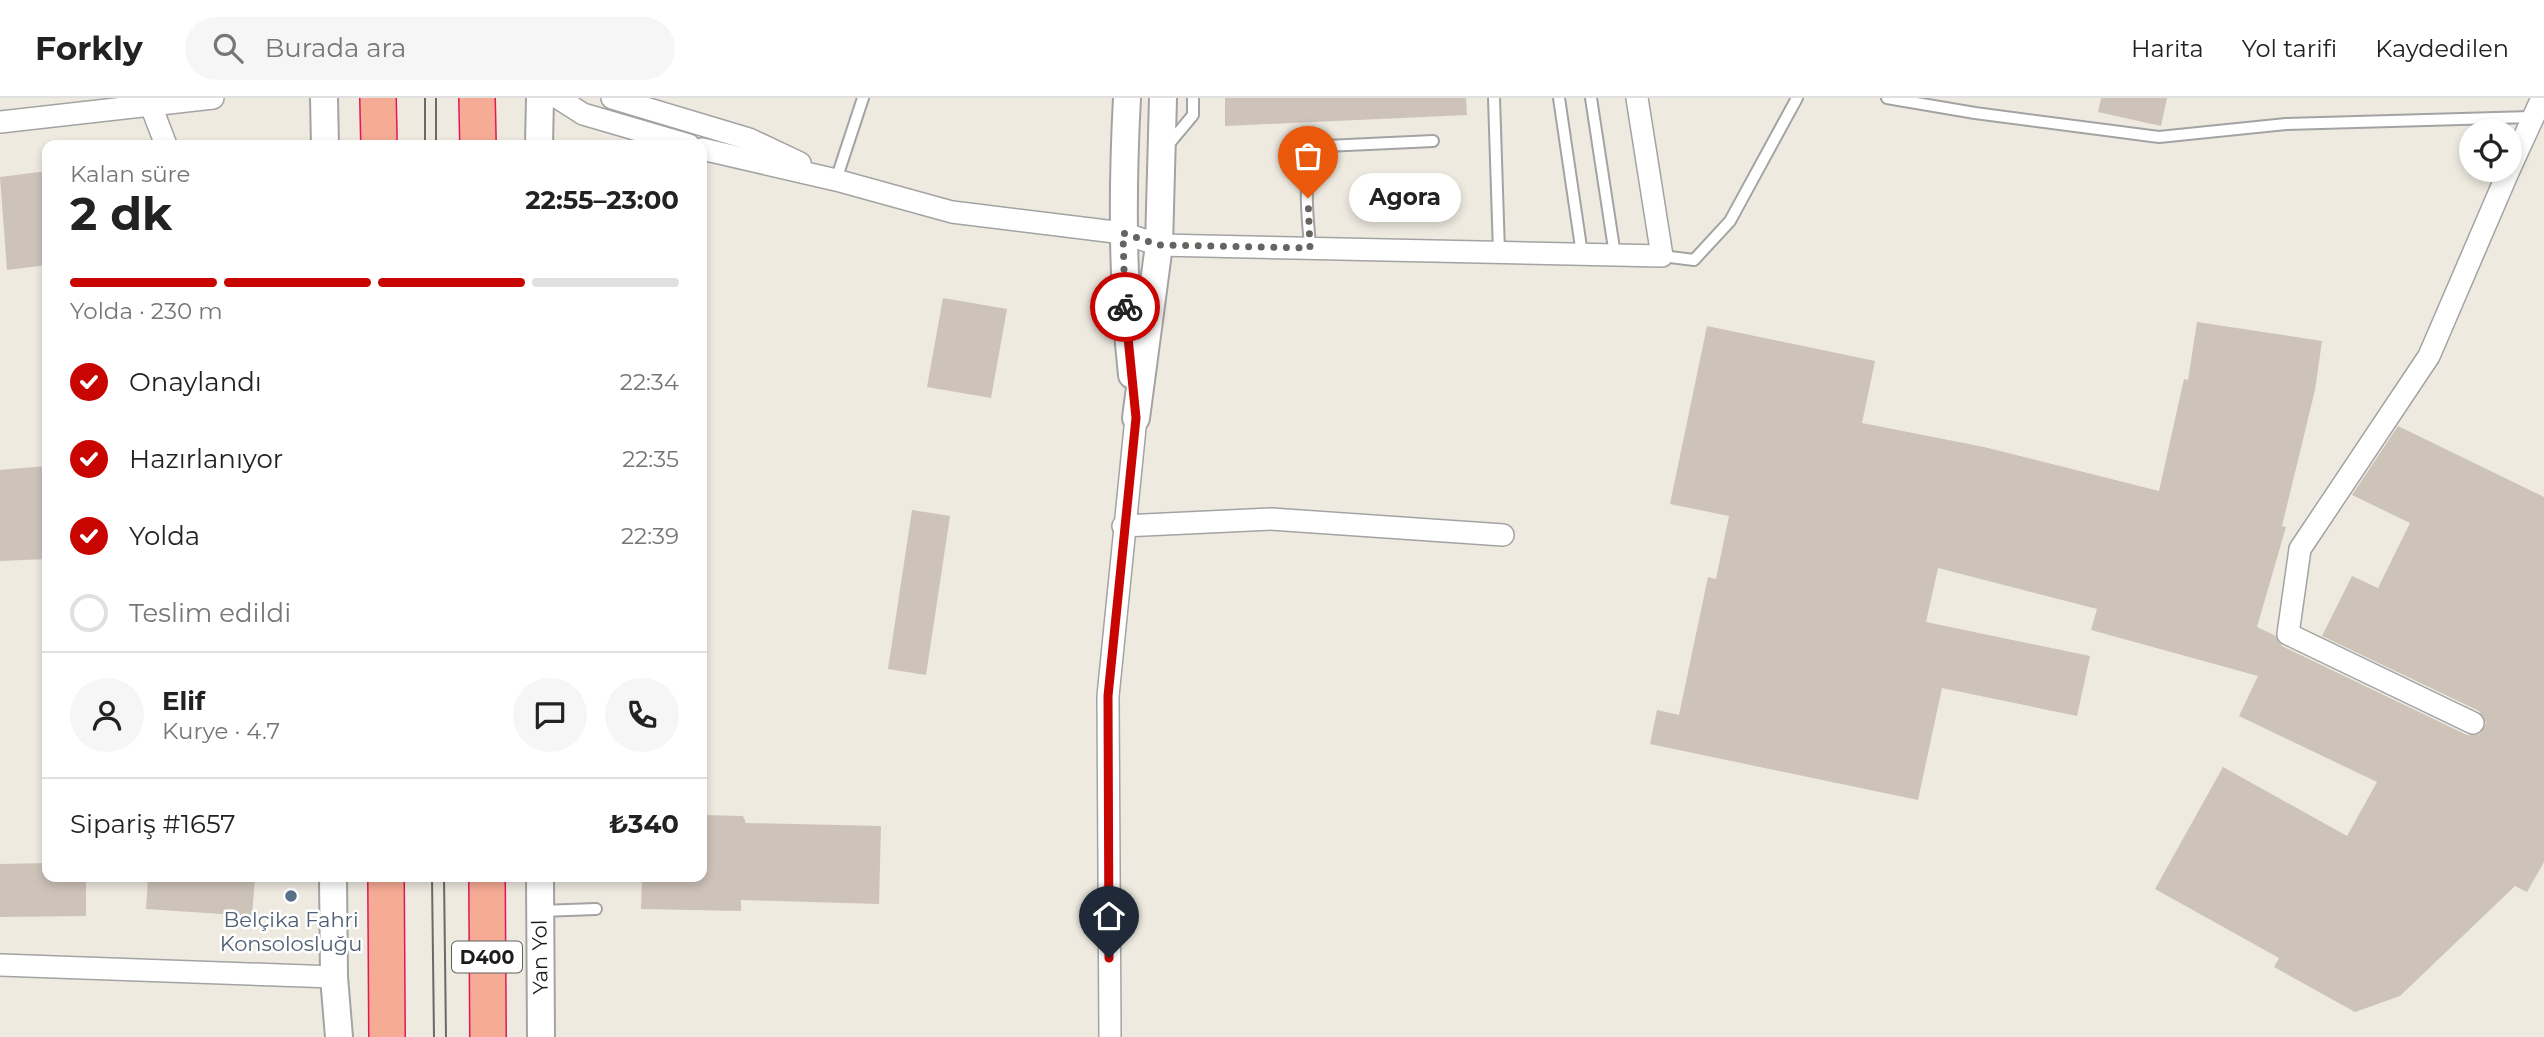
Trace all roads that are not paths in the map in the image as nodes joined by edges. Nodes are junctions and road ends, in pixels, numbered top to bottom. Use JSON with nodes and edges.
{"nodes":[{"id":1,"x":213,"y":98,"type":"edge"},
{"id":2,"x":324,"y":98,"type":"edge"},
{"id":3,"x":378,"y":98,"type":"edge"},
{"id":4,"x":477,"y":98,"type":"edge"},
{"id":5,"x":540,"y":98,"type":"edge"},
{"id":6,"x":558,"y":98,"type":"edge"},
{"id":7,"x":612,"y":98,"type":"edge"},
{"id":8,"x":863,"y":98,"type":"edge"},
{"id":9,"x":1127,"y":98,"type":"edge"},
{"id":10,"x":1163,"y":98,"type":"edge"},
{"id":11,"x":1193,"y":98,"type":"edge"},
{"id":12,"x":1494,"y":98,"type":"edge"},
{"id":13,"x":1559,"y":98,"type":"edge"},
{"id":14,"x":1591,"y":98,"type":"edge"},
{"id":15,"x":1637,"y":98,"type":"edge"},
{"id":16,"x":1797,"y":98,"type":"edge"},
{"id":17,"x":1887,"y":98,"type":"edge"},
{"id":18,"x":2542,"y":98,"type":"edge"},
{"id":19,"x":149,"y":101,"type":"edge"},
{"id":20,"x":2531,"y":117,"type":"junction"},
{"id":21,"x":0,"y":122,"type":"edge"},
{"id":22,"x":2522,"y":138,"type":"edge"},
{"id":23,"x":164,"y":140,"type":"edge"},
{"id":24,"x":325,"y":140,"type":"edge"},
{"id":25,"x":379,"y":140,"type":"edge"},
{"id":26,"x":478,"y":140,"type":"edge"},
{"id":27,"x":539,"y":140,"type":"edge"},
{"id":28,"x":672,"y":140,"type":"edge"},
{"id":29,"x":1433,"y":141,"type":"dead end"},
{"id":30,"x":1164,"y":149,"type":"junction"},
{"id":31,"x":707,"y":150,"type":"edge"},
{"id":32,"x":836,"y":180,"type":"junction"},
{"id":33,"x":2503,"y":182,"type":"edge"},
{"id":34,"x":1123,"y":233,"type":"junction"},
{"id":35,"x":1159,"y":245,"type":"junction"},
{"id":36,"x":1310,"y":248,"type":"junction"},
{"id":37,"x":1499,"y":253,"type":"junction"},
{"id":38,"x":1582,"y":254,"type":"junction"},
{"id":39,"x":1615,"y":255,"type":"junction"},
{"id":40,"x":1661,"y":256,"type":"junction"},
{"id":41,"x":1136,"y":418,"type":"junction"},
{"id":42,"x":1123,"y":526,"type":"junction"},
{"id":43,"x":1503,"y":535,"type":"dead end"},
{"id":44,"x":2473,"y":723,"type":"dead end"},
{"id":45,"x":333,"y":882,"type":"edge"},
{"id":46,"x":386,"y":882,"type":"edge"},
{"id":47,"x":487,"y":882,"type":"edge"},
{"id":48,"x":540,"y":882,"type":"edge"},
{"id":49,"x":596,"y":909,"type":"dead end"},
{"id":50,"x":540,"y":911,"type":"junction"},
{"id":51,"x":0,"y":965,"type":"edge"},
{"id":52,"x":334,"y":977,"type":"junction"},
{"id":53,"x":339,"y":1037,"type":"edge"},
{"id":54,"x":387,"y":1037,"type":"edge"},
{"id":55,"x":488,"y":1037,"type":"edge"},
{"id":56,"x":541,"y":1037,"type":"edge"},
{"id":57,"x":1110,"y":1037,"type":"edge"}],
"edges":[{"from":1,"to":19,"type":"street"},
{"from":2,"to":24,"type":"street"},
{"from":3,"to":25,"type":"highway"},
{"from":4,"to":26,"type":"highway"},
{"from":5,"to":27,"type":"street"},
{"from":6,"to":28,"type":"street"},
{"from":7,"to":32,"type":"street"},
{"from":8,"to":32,"type":"lane"},
{"from":9,"to":34,"type":"street"},
{"from":10,"to":30,"type":"street"},
{"from":11,"to":30,"type":"lane"},
{"from":12,"to":37,"type":"lane"},
{"from":13,"to":38,"type":"lane"},
{"from":14,"to":39,"type":"lane"},
{"from":15,"to":40,"type":"street"},
{"from":16,"to":40,"type":"lane"},
{"from":17,"to":20,"type":"lane"},
{"from":18,"to":20,"type":"street"},
{"from":19,"to":21,"type":"street"},
{"from":19,"to":23,"type":"street"},
{"from":20,"to":22,"type":"street"},
{"from":29,"to":36,"type":"lane"},
{"from":30,"to":35,"type":"street"},
{"from":31,"to":32,"type":"street"},
{"from":32,"to":34,"type":"street"},
{"from":33,"to":44,"type":"street"},
{"from":34,"to":35,"type":"street"},
{"from":34,"to":41,"type":"street"},
{"from":35,"to":36,"type":"street"},
{"from":35,"to":41,"type":"street"},
{"from":36,"to":37,"type":"street"},
{"from":37,"to":38,"type":"street"},
{"from":38,"to":39,"type":"street"},
{"from":39,"to":40,"type":"street"},
{"from":41,"to":42,"type":"street"},
{"from":42,"to":43,"type":"street"},
{"from":42,"to":57,"type":"street"},
{"from":45,"to":52,"type":"street"},
{"from":46,"to":54,"type":"highway"},
{"from":47,"to":55,"type":"highway","number":"D400"},
{"from":48,"to":50,"type":"street","name":"Yan Yol"},
{"from":49,"to":50,"type":"lane"},
{"from":50,"to":56,"type":"street","name":"Yan Yol"},
{"from":51,"to":52,"type":"street"},
{"from":52,"to":53,"type":"street"}]}
